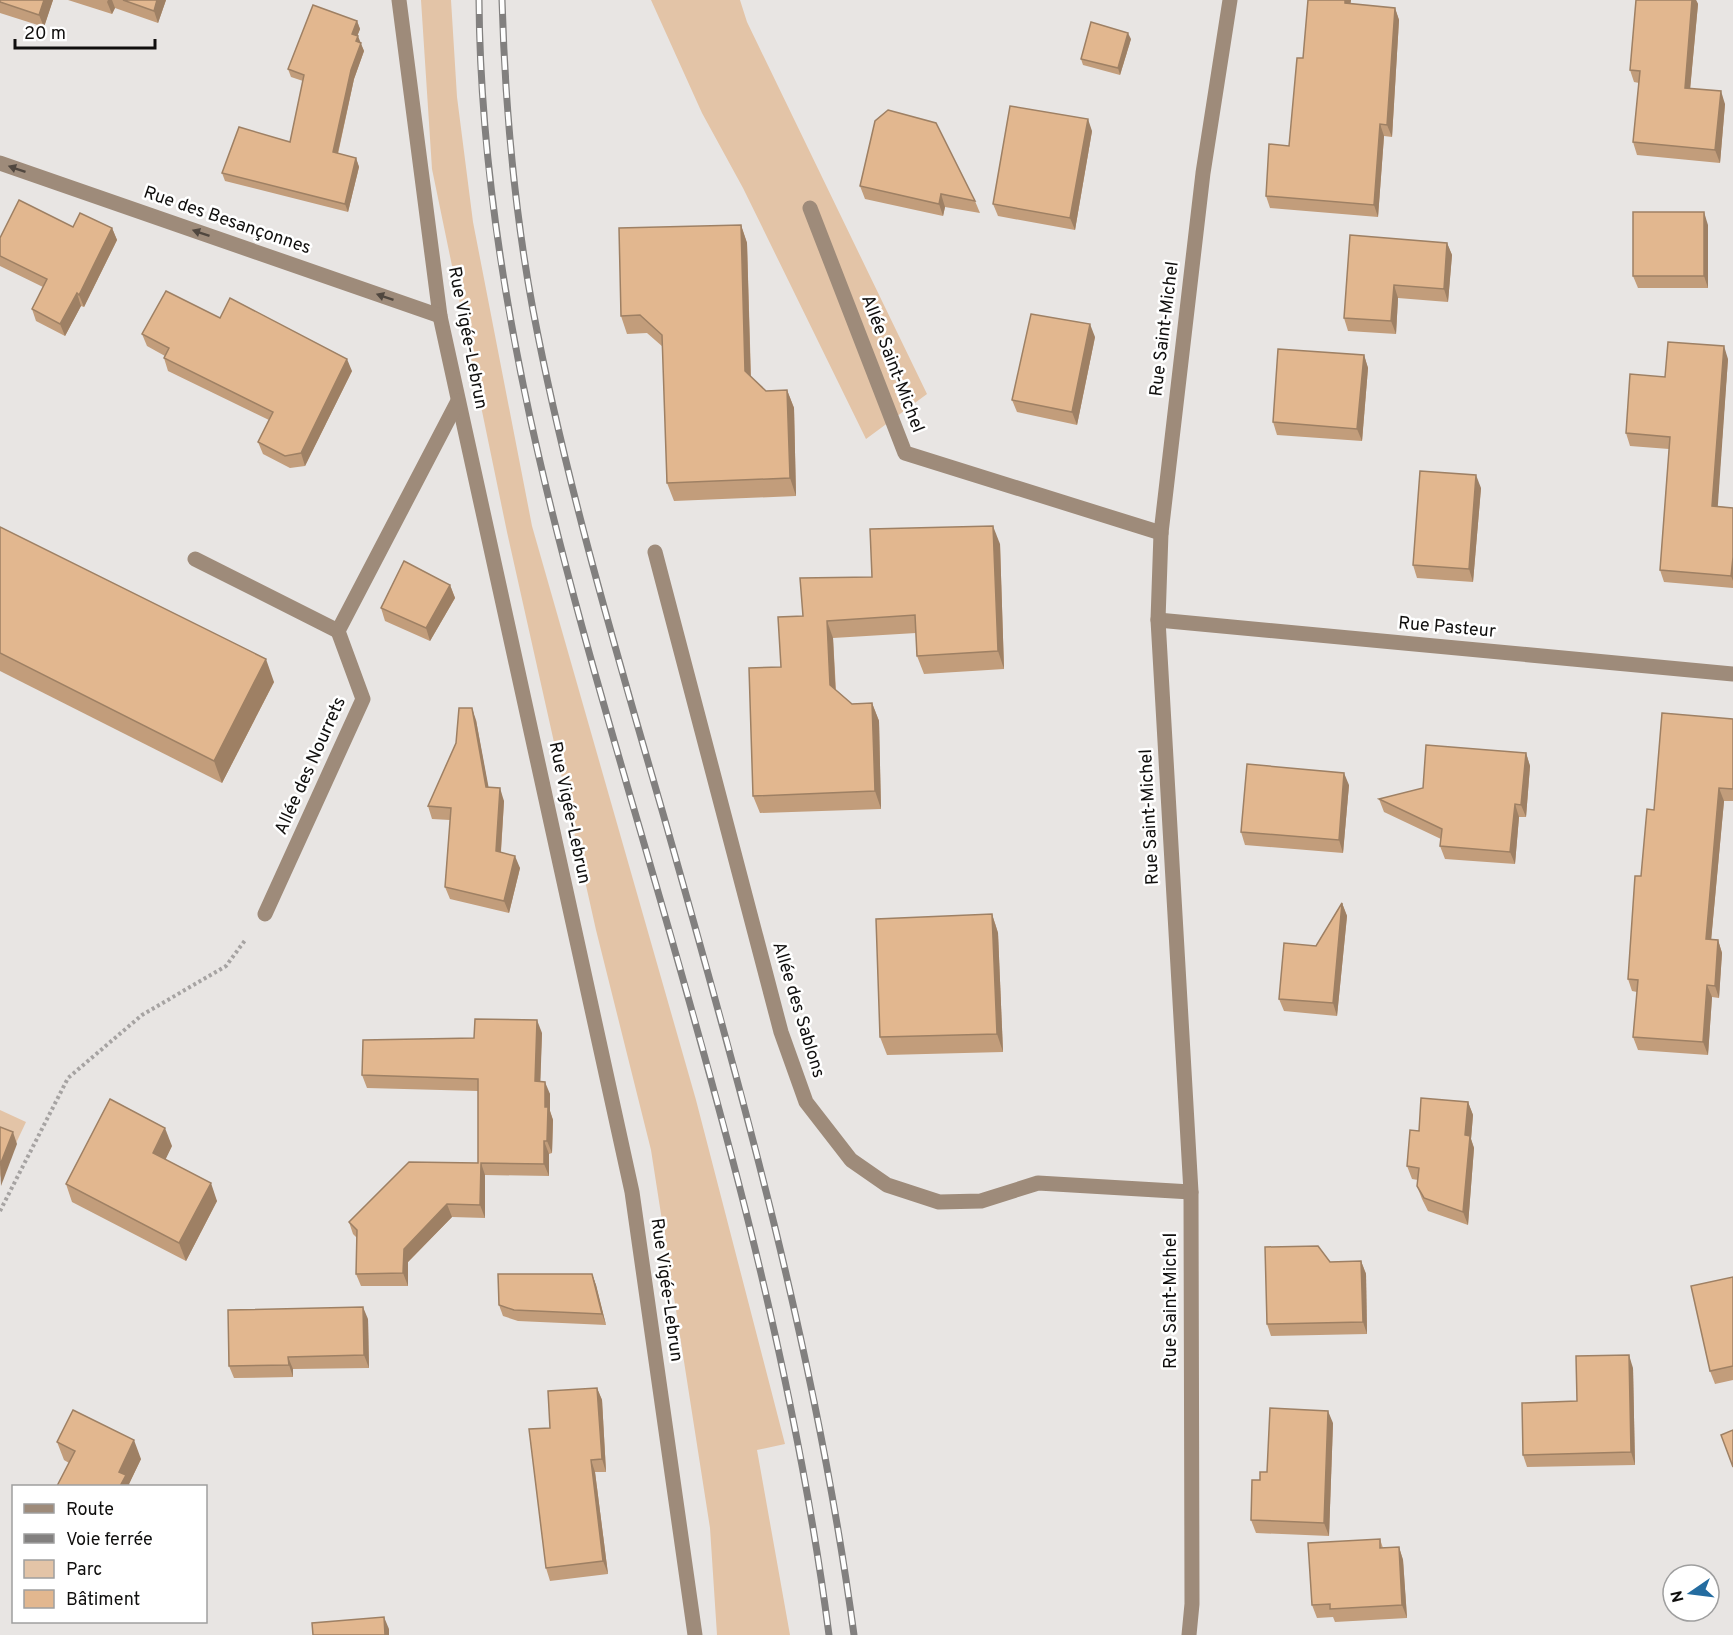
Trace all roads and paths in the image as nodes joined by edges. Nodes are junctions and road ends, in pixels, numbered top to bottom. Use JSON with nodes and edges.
{"nodes":[{"id":1,"x":399,"y":0,"type":"edge"},
{"id":2,"x":1230,"y":0,"type":"edge"},
{"id":3,"x":0,"y":163,"type":"edge"},
{"id":4,"x":810,"y":207,"type":"dead end"},
{"id":5,"x":440,"y":316,"type":"junction"},
{"id":6,"x":458,"y":401,"type":"junction"},
{"id":7,"x":1161,"y":533,"type":"junction"},
{"id":8,"x":655,"y":552,"type":"dead end"},
{"id":9,"x":195,"y":559,"type":"dead end"},
{"id":10,"x":1158,"y":620,"type":"junction"},
{"id":11,"x":338,"y":631,"type":"junction"},
{"id":12,"x":1733,"y":674,"type":"edge"},
{"id":13,"x":265,"y":915,"type":"joint"},
{"id":14,"x":1191,"y":1192,"type":"junction"},
{"id":15,"x":0,"y":1211,"type":"edge"},
{"id":16,"x":695,"y":1635,"type":"edge"},
{"id":17,"x":1189,"y":1635,"type":"edge"}],
"edges":[{"from":1,"to":5,"type":"street","name":"Rue Vigée-Lebrun"},
{"from":2,"to":7,"type":"street","name":"Rue Saint-Michel"},
{"from":5,"to":3,"type":"street","name":"Rue des Besançonnes","one_way":true},
{"from":4,"to":7,"type":"street","name":"Allée Saint-Michel"},
{"from":5,"to":6,"type":"street","name":"Rue Vigée-Lebrun"},
{"from":6,"to":11,"type":"street"},
{"from":6,"to":16,"type":"street","name":"Rue Vigée-Lebrun"},
{"from":7,"to":10,"type":"street","name":"Rue Saint-Michel"},
{"from":8,"to":14,"type":"street","name":"Allée des Sablons"},
{"from":9,"to":11,"type":"street"},
{"from":10,"to":12,"type":"street","name":"Rue Pasteur"},
{"from":10,"to":14,"type":"street","name":"Rue Saint-Michel"},
{"from":11,"to":13,"type":"street","name":"Allée des Nourrets"},
{"from":13,"to":15,"type":"path"},
{"from":14,"to":17,"type":"street","name":"Rue Saint-Michel"}]}
